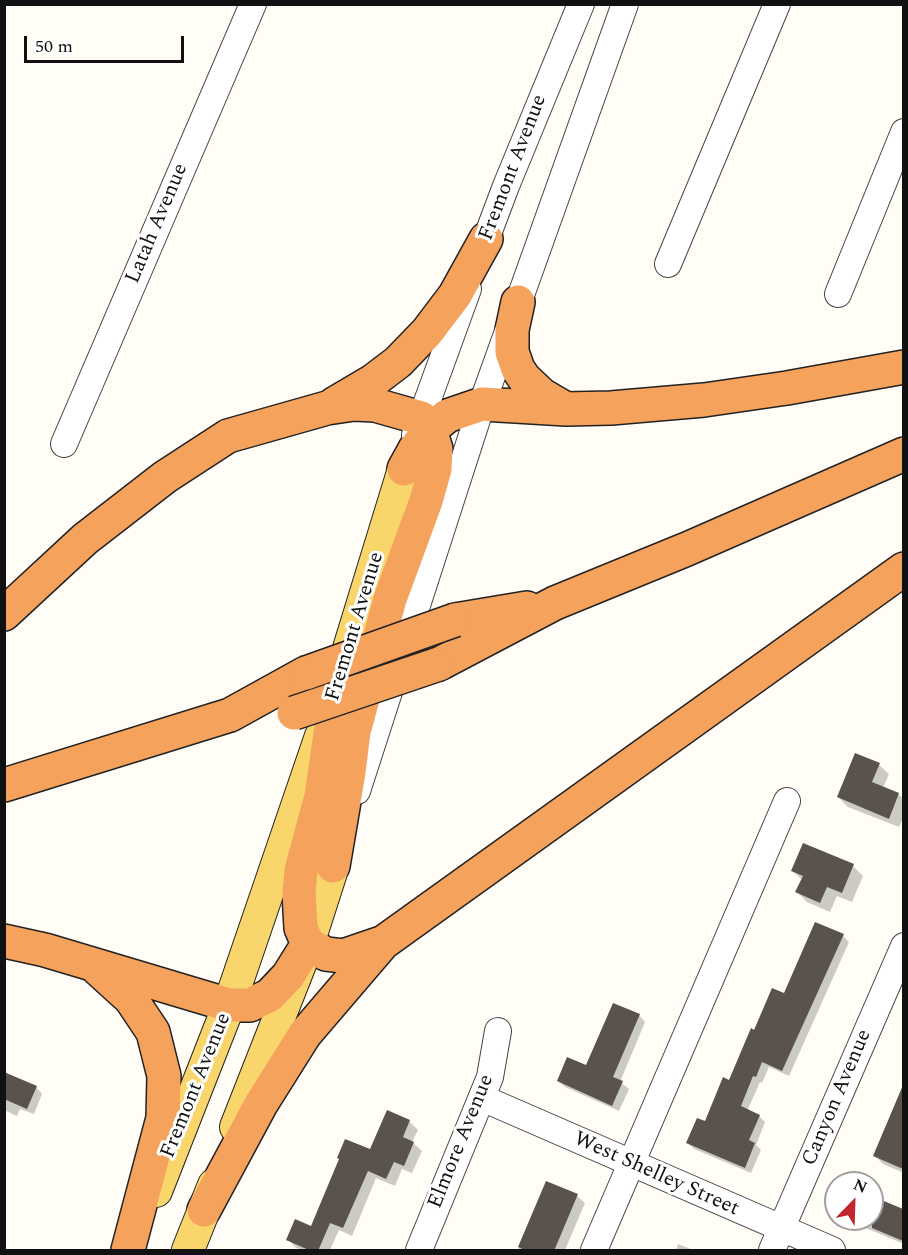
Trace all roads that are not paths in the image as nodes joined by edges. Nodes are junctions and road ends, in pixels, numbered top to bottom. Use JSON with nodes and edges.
{"nodes":[{"id":1,"x":253,"y":4,"type":"edge"},
{"id":2,"x":581,"y":4,"type":"edge"},
{"id":3,"x":625,"y":4,"type":"edge"},
{"id":4,"x":777,"y":4,"type":"edge"},
{"id":5,"x":903,"y":132,"type":"edge"},
{"id":6,"x":486,"y":239,"type":"junction"},
{"id":7,"x":668,"y":264,"type":"dead end"},
{"id":8,"x":838,"y":294,"type":"dead end"},
{"id":9,"x":518,"y":302,"type":"junction"},
{"id":10,"x":903,"y":367,"type":"edge"},
{"id":11,"x":482,"y":404,"type":"junction"},
{"id":12,"x":327,"y":408,"type":"junction"},
{"id":13,"x":566,"y":409,"type":"junction"},
{"id":14,"x":425,"y":424,"type":"junction"},
{"id":15,"x":64,"y":444,"type":"dead end"},
{"id":16,"x":903,"y":454,"type":"edge"},
{"id":17,"x":404,"y":469,"type":"joint"},
{"id":18,"x":903,"y":569,"type":"edge"},
{"id":19,"x":555,"y":603,"type":"junction"},
{"id":20,"x":4,"y":614,"type":"edge"},
{"id":21,"x":336,"y":692,"type":"junction"},
{"id":22,"x":230,"y":715,"type":"junction"},
{"id":23,"x":4,"y":785,"type":"edge"},
{"id":24,"x":787,"y":801,"type":"dead end"},
{"id":25,"x":333,"y":866,"type":"junction"},
{"id":26,"x":4,"y":941,"type":"edge"},
{"id":27,"x":384,"y":942,"type":"junction"},
{"id":28,"x":308,"y":944,"type":"junction"},
{"id":29,"x":903,"y":946,"type":"edge"},
{"id":30,"x":92,"y":964,"type":"junction"},
{"id":31,"x":229,"y":1005,"type":"junction"},
{"id":32,"x":498,"y":1031,"type":"dead end"},
{"id":33,"x":482,"y":1098,"type":"junction"},
{"id":34,"x":631,"y":1165,"type":"junction"},
{"id":35,"x":204,"y":1210,"type":"junction"},
{"id":36,"x":777,"y":1240,"type":"edge"},
{"id":37,"x":130,"y":1251,"type":"edge"},
{"id":38,"x":188,"y":1251,"type":"edge"},
{"id":39,"x":419,"y":1251,"type":"edge"},
{"id":40,"x":594,"y":1251,"type":"edge"},
{"id":41,"x":832,"y":1251,"type":"edge"}],
"edges":[{"from":1,"to":15,"type":"street","name":"Latah Avenue"},
{"from":2,"to":6,"type":"street","name":"Fremont Avenue"},
{"from":3,"to":9,"type":"street"},
{"from":4,"to":7,"type":"street"},
{"from":5,"to":8,"type":"street"},
{"from":6,"to":12,"type":"highway"},
{"from":6,"to":14,"type":"street","name":"Fremont Avenue"},
{"from":9,"to":11,"type":"street"},
{"from":9,"to":13,"type":"highway"},
{"from":10,"to":13,"type":"highway"},
{"from":11,"to":13,"type":"highway"},
{"from":11,"to":14,"type":"highway"},
{"from":11,"to":25,"type":"street"},
{"from":12,"to":14,"type":"highway"},
{"from":12,"to":20,"type":"highway"},
{"from":14,"to":17,"type":"highway"},
{"from":14,"to":25,"type":"highway"},
{"from":16,"to":19,"type":"highway"},
{"from":17,"to":21,"type":"main road","name":"Fremont Avenue"},
{"from":18,"to":27,"type":"highway"},
{"from":19,"to":22,"type":"highway","bridge":true},
{"from":19,"to":22,"type":"highway","bridge":true},
{"from":21,"to":28,"type":"highway"},
{"from":21,"to":31,"type":"main road","name":"Fremont Avenue"},
{"from":22,"to":23,"type":"highway"},
{"from":24,"to":34,"type":"street"},
{"from":25,"to":28,"type":"main road"},
{"from":26,"to":30,"type":"highway"},
{"from":27,"to":28,"type":"highway"},
{"from":27,"to":35,"type":"highway"},
{"from":28,"to":31,"type":"highway"},
{"from":28,"to":35,"type":"main road"},
{"from":29,"to":36,"type":"street","name":"Canyon Avenue"},
{"from":30,"to":31,"type":"highway"},
{"from":30,"to":37,"type":"highway"},
{"from":31,"to":37,"type":"main road","name":"Fremont Avenue"},
{"from":32,"to":33,"type":"street","name":"Elmore Avenue"},
{"from":33,"to":34,"type":"street","name":"West Shelley Street"},
{"from":33,"to":39,"type":"street","name":"Elmore Avenue"},
{"from":34,"to":36,"type":"street","name":"West Shelley Street"},
{"from":34,"to":40,"type":"street"},
{"from":35,"to":38,"type":"main road"},
{"from":36,"to":41,"type":"street","name":"West Shelley Street"}]}
